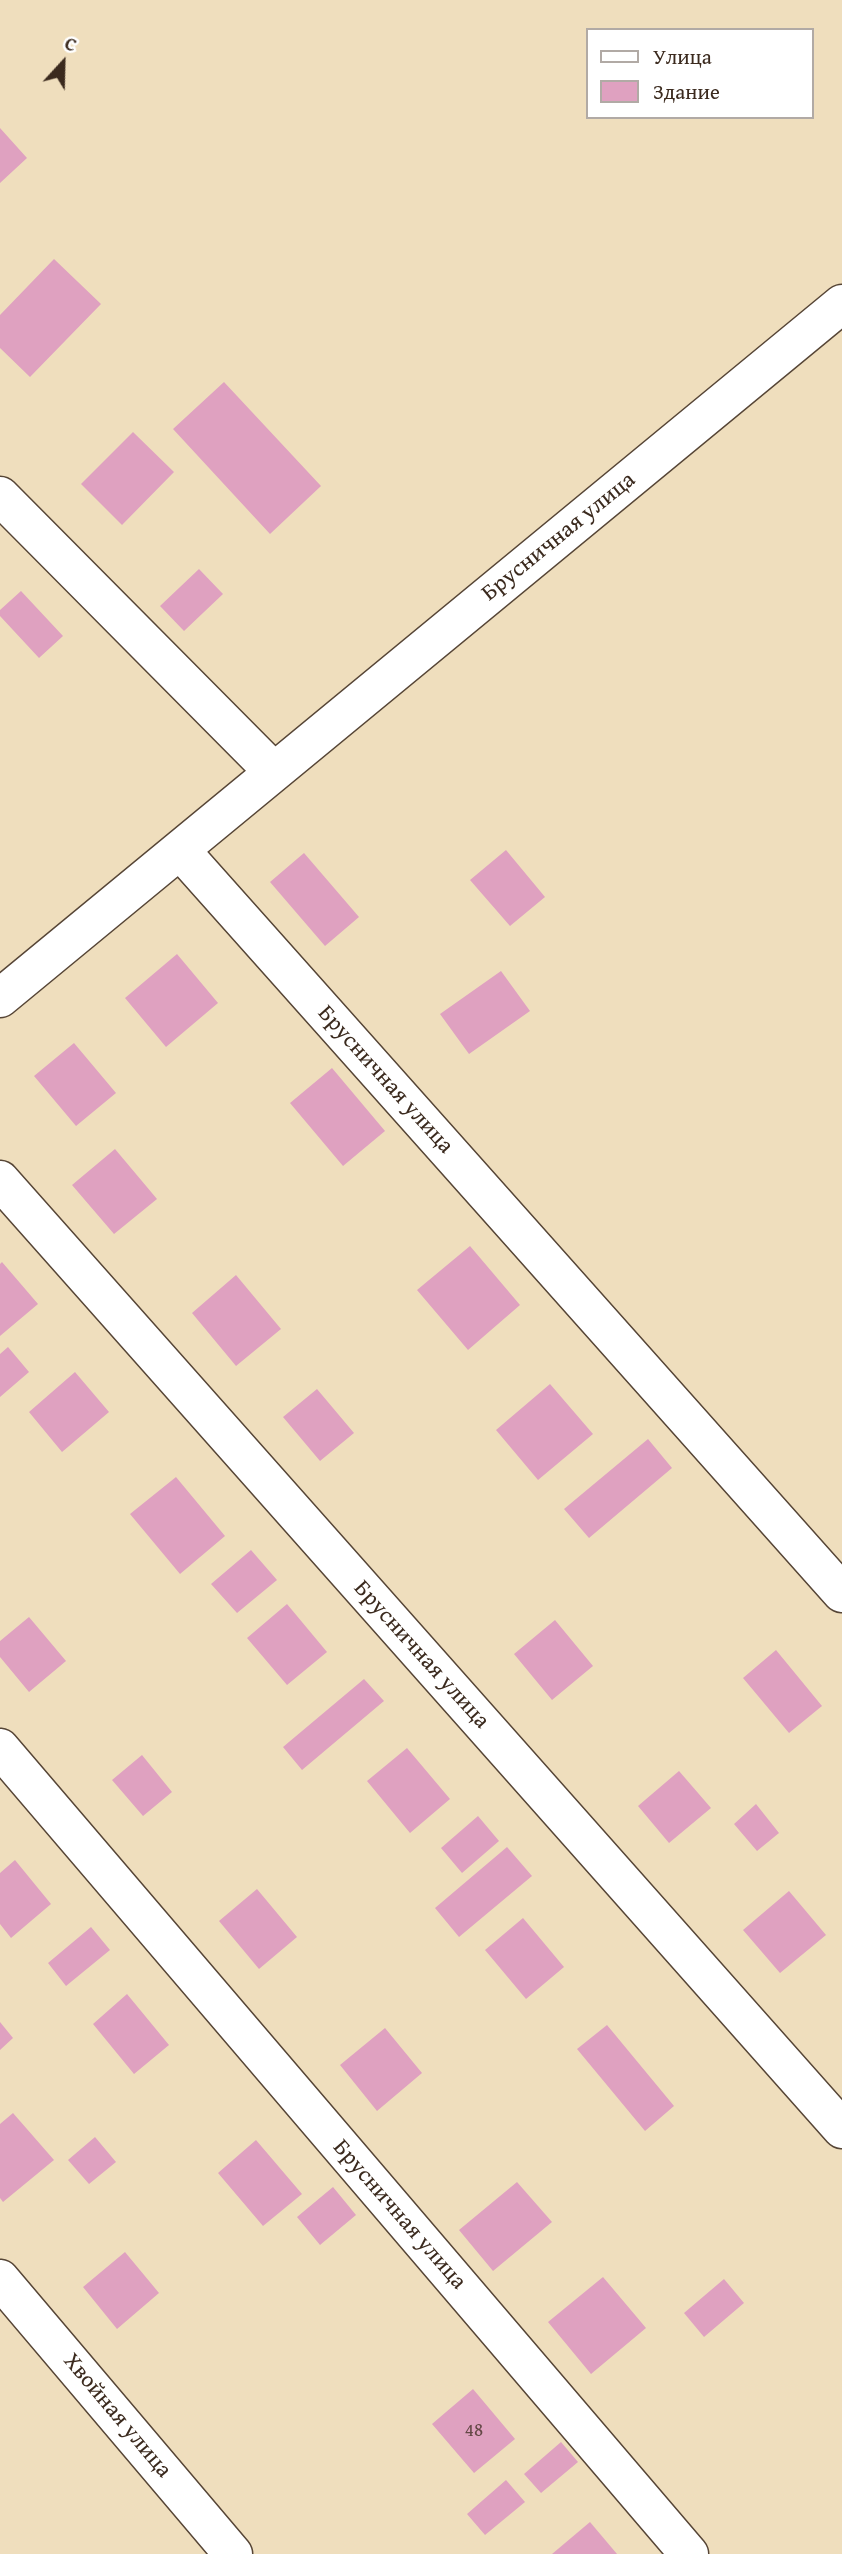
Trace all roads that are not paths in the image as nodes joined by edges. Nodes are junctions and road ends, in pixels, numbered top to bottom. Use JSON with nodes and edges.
{"nodes":[{"id":1,"x":842,"y":304,"type":"edge"},
{"id":2,"x":0,"y":496,"type":"edge"},
{"id":3,"x":274,"y":772,"type":"junction"},
{"id":4,"x":180,"y":850,"type":"junction"},
{"id":5,"x":0,"y":998,"type":"edge"},
{"id":6,"x":0,"y":1180,"type":"edge"},
{"id":7,"x":842,"y":1593,"type":"edge"},
{"id":8,"x":0,"y":1748,"type":"edge"},
{"id":9,"x":842,"y":2129,"type":"edge"},
{"id":10,"x":0,"y":2279,"type":"edge"},
{"id":11,"x":233,"y":2554,"type":"edge"},
{"id":12,"x":689,"y":2554,"type":"edge"}],
"edges":[{"from":1,"to":3,"type":"street","name":"Брусничная улица"},
{"from":2,"to":3,"type":"street"},
{"from":3,"to":4,"type":"street","name":"Брусничная улица"},
{"from":4,"to":5,"type":"street","name":"Брусничная улица"},
{"from":4,"to":7,"type":"street","name":"Брусничная улица"},
{"from":6,"to":9,"type":"street","name":"Брусничная улица"},
{"from":8,"to":12,"type":"street","name":"Брусничная улица"},
{"from":10,"to":11,"type":"street","name":"Хвойная улица"}]}
